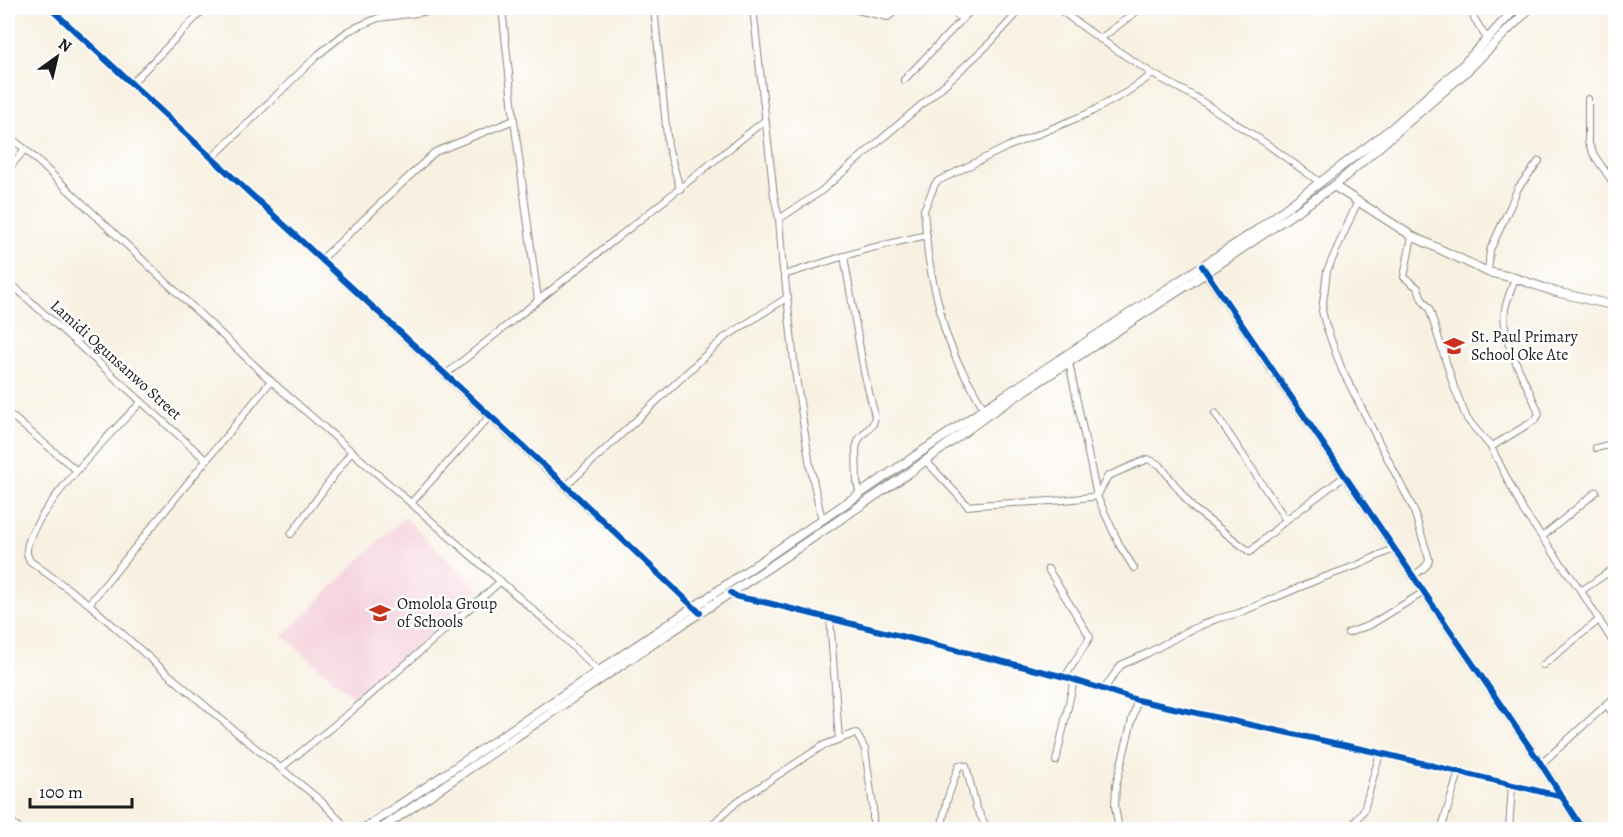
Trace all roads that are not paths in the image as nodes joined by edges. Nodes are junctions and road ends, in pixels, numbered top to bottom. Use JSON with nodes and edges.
{"nodes":[{"id":1,"x":50,"y":8,"type":"edge"},
{"id":2,"x":205,"y":8,"type":"edge"},
{"id":3,"x":454,"y":8,"type":"edge"},
{"id":4,"x":502,"y":8,"type":"edge"},
{"id":5,"x":654,"y":8,"type":"edge"},
{"id":6,"x":753,"y":8,"type":"edge"},
{"id":7,"x":849,"y":8,"type":"edge"},
{"id":8,"x":899,"y":8,"type":"edge"},
{"id":9,"x":945,"y":8,"type":"edge"},
{"id":10,"x":973,"y":8,"type":"edge"},
{"id":11,"x":1022,"y":8,"type":"edge"},
{"id":12,"x":1057,"y":8,"type":"edge"},
{"id":13,"x":1142,"y":8,"type":"edge"},
{"id":14,"x":1472,"y":8,"type":"edge"},
{"id":15,"x":1516,"y":8,"type":"edge"},
{"id":16,"x":1530,"y":8,"type":"edge"},
{"id":17,"x":963,"y":20,"type":"junction"},
{"id":18,"x":1100,"y":39,"type":"junction"},
{"id":19,"x":1487,"y":39,"type":"junction"},
{"id":20,"x":1153,"y":74,"type":"junction"},
{"id":21,"x":904,"y":80,"type":"dead end"},
{"id":22,"x":132,"y":83,"type":"junction"},
{"id":23,"x":1588,"y":99,"type":"dead end"},
{"id":24,"x":514,"y":120,"type":"junction"},
{"id":25,"x":765,"y":120,"type":"junction"},
{"id":26,"x":8,"y":136,"type":"edge"},
{"id":27,"x":25,"y":149,"type":"junction"},
{"id":28,"x":212,"y":158,"type":"junction"},
{"id":29,"x":1539,"y":161,"type":"dead end"},
{"id":30,"x":8,"y":170,"type":"edge"},
{"id":31,"x":1321,"y":183,"type":"junction"},
{"id":32,"x":1334,"y":186,"type":"junction"},
{"id":33,"x":1616,"y":187,"type":"edge"},
{"id":34,"x":680,"y":189,"type":"junction"},
{"id":35,"x":1358,"y":201,"type":"junction"},
{"id":36,"x":779,"y":219,"type":"junction"},
{"id":37,"x":927,"y":235,"type":"junction"},
{"id":38,"x":1412,"y":236,"type":"junction"},
{"id":39,"x":843,"y":256,"type":"junction"},
{"id":40,"x":321,"y":260,"type":"junction"},
{"id":41,"x":1204,"y":270,"type":"junction"},
{"id":42,"x":1488,"y":272,"type":"junction"},
{"id":43,"x":784,"y":275,"type":"junction"},
{"id":44,"x":1515,"y":278,"type":"junction"},
{"id":45,"x":8,"y":280,"type":"edge"},
{"id":46,"x":788,"y":297,"type":"junction"},
{"id":47,"x":538,"y":300,"type":"junction"},
{"id":48,"x":1616,"y":306,"type":"edge"},
{"id":49,"x":1069,"y":363,"type":"junction"},
{"id":50,"x":445,"y":375,"type":"junction"},
{"id":51,"x":271,"y":381,"type":"junction"},
{"id":52,"x":141,"y":402,"type":"junction"},
{"id":53,"x":984,"y":409,"type":"junction"},
{"id":54,"x":8,"y":413,"type":"edge"},
{"id":55,"x":1215,"y":413,"type":"dead end"},
{"id":56,"x":490,"y":416,"type":"junction"},
{"id":57,"x":1616,"y":443,"type":"edge"},
{"id":58,"x":1491,"y":447,"type":"junction"},
{"id":59,"x":1596,"y":448,"type":"dead end"},
{"id":60,"x":352,"y":451,"type":"junction"},
{"id":61,"x":206,"y":460,"type":"junction"},
{"id":62,"x":926,"y":461,"type":"junction"},
{"id":63,"x":76,"y":470,"type":"junction"},
{"id":64,"x":1345,"y":476,"type":"junction"},
{"id":65,"x":566,"y":486,"type":"junction"},
{"id":66,"x":1596,"y":492,"type":"dead end"},
{"id":67,"x":861,"y":495,"type":"junction"},
{"id":68,"x":1097,"y":496,"type":"junction"},
{"id":69,"x":411,"y":502,"type":"junction"},
{"id":70,"x":822,"y":520,"type":"junction"},
{"id":71,"x":1286,"y":520,"type":"junction"},
{"id":72,"x":291,"y":534,"type":"dead end"},
{"id":73,"x":1542,"y":537,"type":"junction"},
{"id":74,"x":1395,"y":548,"type":"junction"},
{"id":75,"x":1616,"y":567,"type":"edge"},
{"id":76,"x":1134,"y":568,"type":"dead end"},
{"id":77,"x":1048,"y":569,"type":"dead end"},
{"id":78,"x":1413,"y":576,"type":"junction"},
{"id":79,"x":501,"y":581,"type":"junction"},
{"id":80,"x":1581,"y":591,"type":"junction"},
{"id":81,"x":1424,"y":592,"type":"junction"},
{"id":82,"x":731,"y":593,"type":"junction"},
{"id":83,"x":88,"y":604,"type":"junction"},
{"id":84,"x":697,"y":610,"type":"junction"},
{"id":85,"x":830,"y":618,"type":"junction"},
{"id":86,"x":1599,"y":620,"type":"junction"},
{"id":87,"x":1348,"y":633,"type":"dead end"},
{"id":88,"x":1615,"y":644,"type":"edge"},
{"id":89,"x":1543,"y":665,"type":"dead end"},
{"id":90,"x":598,"y":671,"type":"junction"},
{"id":91,"x":1065,"y":677,"type":"junction"},
{"id":92,"x":1074,"y":680,"type":"junction"},
{"id":93,"x":1104,"y":688,"type":"junction"},
{"id":94,"x":1616,"y":696,"type":"edge"},
{"id":95,"x":1137,"y":700,"type":"junction"},
{"id":96,"x":1606,"y":704,"type":"junction"},
{"id":97,"x":1616,"y":718,"type":"edge"},
{"id":98,"x":839,"y":740,"type":"junction"},
{"id":99,"x":1380,"y":753,"type":"junction"},
{"id":100,"x":1056,"y":761,"type":"dead end"},
{"id":101,"x":1541,"y":764,"type":"junction"},
{"id":102,"x":281,"y":768,"type":"junction"},
{"id":103,"x":1459,"y":772,"type":"junction"},
{"id":104,"x":1512,"y":785,"type":"junction"},
{"id":105,"x":1563,"y":797,"type":"junction"},
{"id":106,"x":8,"y":818,"type":"edge"},
{"id":107,"x":1283,"y":828,"type":"edge"},
{"id":108,"x":20,"y":830,"type":"edge"},
{"id":109,"x":349,"y":830,"type":"edge"},
{"id":110,"x":362,"y":830,"type":"edge"},
{"id":111,"x":380,"y":830,"type":"edge"},
{"id":112,"x":706,"y":830,"type":"edge"},
{"id":113,"x":873,"y":830,"type":"edge"},
{"id":114,"x":941,"y":830,"type":"edge"},
{"id":115,"x":988,"y":830,"type":"edge"},
{"id":116,"x":1119,"y":830,"type":"edge"},
{"id":117,"x":1267,"y":830,"type":"edge"},
{"id":118,"x":1348,"y":830,"type":"edge"},
{"id":119,"x":1441,"y":830,"type":"edge"},
{"id":120,"x":1509,"y":830,"type":"edge"},
{"id":121,"x":1583,"y":830,"type":"edge"}],
"edges":[{"from":1,"to":22,"type":"street"},
{"from":2,"to":22,"type":"street"},
{"from":3,"to":28,"type":"street"},
{"from":4,"to":24,"type":"street"},
{"from":5,"to":34,"type":"street"},
{"from":6,"to":25,"type":"street"},
{"from":7,"to":8,"type":"street"},
{"from":9,"to":17,"type":"street"},
{"from":10,"to":17,"type":"street"},
{"from":11,"to":36,"type":"street"},
{"from":12,"to":18,"type":"street"},
{"from":13,"to":18,"type":"street"},
{"from":14,"to":19,"type":"street"},
{"from":15,"to":19,"type":"main road"},
{"from":16,"to":32,"type":"main road"},
{"from":17,"to":21,"type":"street"},
{"from":18,"to":20,"type":"street"},
{"from":19,"to":31,"type":"main road"},
{"from":20,"to":31,"type":"street"},
{"from":20,"to":37,"type":"street"},
{"from":22,"to":28,"type":"street"},
{"from":23,"to":33,"type":"street"},
{"from":24,"to":40,"type":"street"},
{"from":24,"to":47,"type":"street"},
{"from":25,"to":34,"type":"street"},
{"from":25,"to":36,"type":"street"},
{"from":26,"to":27,"type":"street"},
{"from":27,"to":30,"type":"street"},
{"from":27,"to":51,"type":"street"},
{"from":28,"to":40,"type":"street"},
{"from":29,"to":42,"type":"street"},
{"from":31,"to":41,"type":"main road"},
{"from":32,"to":35,"type":"main road"},
{"from":32,"to":41,"type":"main road"},
{"from":34,"to":47,"type":"street"},
{"from":35,"to":38,"type":"main road"},
{"from":35,"to":78,"type":"street"},
{"from":36,"to":43,"type":"street"},
{"from":37,"to":39,"type":"street"},
{"from":37,"to":53,"type":"street"},
{"from":38,"to":42,"type":"main road"},
{"from":38,"to":58,"type":"street"},
{"from":39,"to":43,"type":"street"},
{"from":39,"to":67,"type":"street"},
{"from":40,"to":50,"type":"street"},
{"from":41,"to":49,"type":"main road"},
{"from":41,"to":53,"type":"main road"},
{"from":41,"to":64,"type":"main road"},
{"from":42,"to":44,"type":"main road"},
{"from":43,"to":46,"type":"street"},
{"from":44,"to":48,"type":"main road"},
{"from":44,"to":58,"type":"street"},
{"from":45,"to":52,"type":"street","name":"Lamidi Ogunsanwo Street"},
{"from":46,"to":65,"type":"street"},
{"from":46,"to":70,"type":"street"},
{"from":47,"to":50,"type":"street"},
{"from":49,"to":62,"type":"main road"},
{"from":49,"to":68,"type":"street"},
{"from":50,"to":56,"type":"street"},
{"from":51,"to":60,"type":"street"},
{"from":51,"to":61,"type":"street"},
{"from":52,"to":61,"type":"street","name":"Lamidi Ogunsanwo Street"},
{"from":52,"to":63,"type":"street"},
{"from":53,"to":67,"type":"main road"},
{"from":54,"to":63,"type":"street"},
{"from":55,"to":71,"type":"street"},
{"from":56,"to":65,"type":"street"},
{"from":56,"to":69,"type":"street"},
{"from":57,"to":59,"type":"street"},
{"from":58,"to":73,"type":"street"},
{"from":60,"to":69,"type":"street"},
{"from":60,"to":72,"type":"street"},
{"from":61,"to":83,"type":"street"},
{"from":62,"to":68,"type":"street"},
{"from":62,"to":82,"type":"main road"},
{"from":63,"to":83,"type":"street"},
{"from":64,"to":71,"type":"street"},
{"from":64,"to":74,"type":"main road"},
{"from":65,"to":84,"type":"street"},
{"from":66,"to":73,"type":"street"},
{"from":67,"to":70,"type":"main road"},
{"from":68,"to":71,"type":"street"},
{"from":68,"to":76,"type":"street"},
{"from":69,"to":79,"type":"street"},
{"from":70,"to":84,"type":"main road"},
{"from":73,"to":80,"type":"street"},
{"from":74,"to":78,"type":"main road"},
{"from":74,"to":93,"type":"street"},
{"from":75,"to":80,"type":"street"},
{"from":77,"to":91,"type":"street"},
{"from":78,"to":81,"type":"main road"},
{"from":79,"to":90,"type":"street"},
{"from":79,"to":102,"type":"street"},
{"from":80,"to":86,"type":"street"},
{"from":81,"to":87,"type":"street"},
{"from":81,"to":101,"type":"main road"},
{"from":82,"to":84,"type":"main road"},
{"from":82,"to":85,"type":"street"},
{"from":83,"to":102,"type":"street"},
{"from":84,"to":90,"type":"main road"},
{"from":84,"to":111,"type":"main road"},
{"from":85,"to":91,"type":"street"},
{"from":85,"to":98,"type":"street"},
{"from":86,"to":88,"type":"street"},
{"from":86,"to":89,"type":"street"},
{"from":90,"to":110,"type":"main road"},
{"from":91,"to":92,"type":"street"},
{"from":92,"to":93,"type":"street"},
{"from":92,"to":100,"type":"street"},
{"from":93,"to":95,"type":"street"},
{"from":94,"to":96,"type":"street"},
{"from":95,"to":99,"type":"street"},
{"from":95,"to":116,"type":"street"},
{"from":96,"to":97,"type":"street"},
{"from":96,"to":101,"type":"street"},
{"from":98,"to":112,"type":"street"},
{"from":98,"to":113,"type":"street"},
{"from":99,"to":103,"type":"street"},
{"from":99,"to":118,"type":"street"},
{"from":101,"to":105,"type":"main road"},
{"from":102,"to":109,"type":"street"},
{"from":103,"to":104,"type":"street"},
{"from":103,"to":119,"type":"street"},
{"from":104,"to":105,"type":"street"},
{"from":104,"to":120,"type":"street"},
{"from":105,"to":121,"type":"main road"},
{"from":106,"to":108,"type":"street"},
{"from":107,"to":117,"type":"street"},
{"from":114,"to":115,"type":"street"}]}
